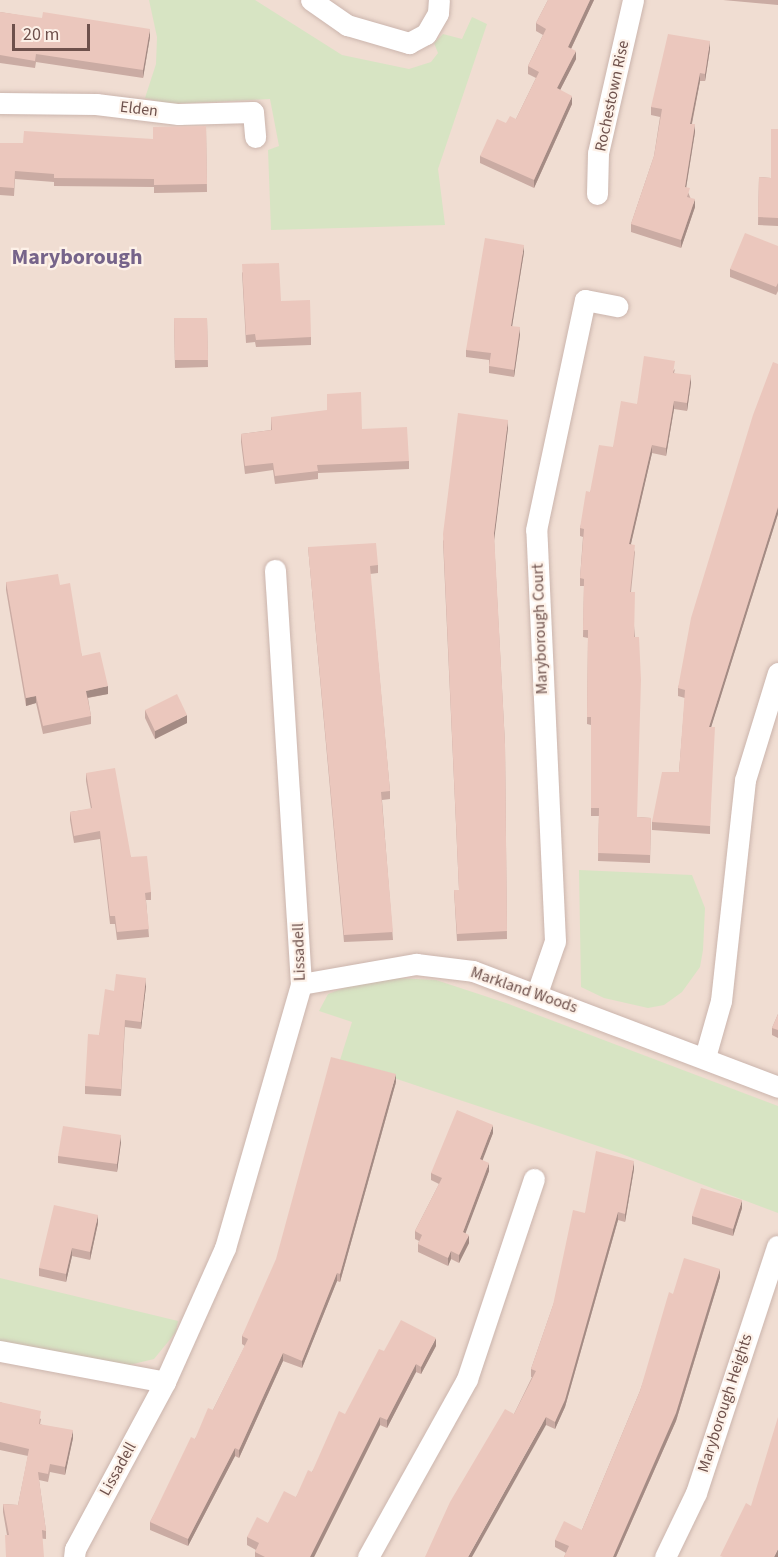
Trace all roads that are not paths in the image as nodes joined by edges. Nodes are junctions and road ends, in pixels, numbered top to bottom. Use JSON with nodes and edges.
{"nodes":[{"id":1,"x":311,"y":0,"type":"edge"},
{"id":2,"x":439,"y":0,"type":"edge"},
{"id":3,"x":633,"y":0,"type":"edge"},
{"id":4,"x":0,"y":103,"type":"edge"},
{"id":5,"x":255,"y":137,"type":"dead end"},
{"id":6,"x":597,"y":194,"type":"dead end"},
{"id":7,"x":617,"y":306,"type":"dead end"},
{"id":8,"x":275,"y":570,"type":"dead end"},
{"id":9,"x":778,"y":673,"type":"edge"},
{"id":10,"x":302,"y":984,"type":"junction"},
{"id":11,"x":537,"y":993,"type":"junction"},
{"id":12,"x":705,"y":1057,"type":"junction"},
{"id":13,"x":778,"y":1087,"type":"edge"},
{"id":14,"x":534,"y":1179,"type":"dead end"},
{"id":15,"x":777,"y":1246,"type":"edge"},
{"id":16,"x":0,"y":1351,"type":"edge"},
{"id":17,"x":165,"y":1382,"type":"junction"},
{"id":18,"x":74,"y":1557,"type":"edge"},
{"id":19,"x":368,"y":1557,"type":"edge"},
{"id":20,"x":665,"y":1557,"type":"edge"}],
"edges":[{"from":1,"to":2,"type":"street"},
{"from":3,"to":6,"type":"street","name":"Rochestown Rise"},
{"from":4,"to":5,"type":"street","name":"Elden"},
{"from":7,"to":11,"type":"street","name":"Maryborough Court"},
{"from":8,"to":10,"type":"street","name":"Lissadell"},
{"from":9,"to":12,"type":"street"},
{"from":10,"to":11,"type":"street","name":"Markland Woods"},
{"from":10,"to":17,"type":"street","name":"Lissadell"},
{"from":11,"to":12,"type":"street","name":"Markland Woods"},
{"from":12,"to":13,"type":"street","name":"Markland Woods"},
{"from":14,"to":19,"type":"street"},
{"from":15,"to":20,"type":"street","name":"Maryborough Heights"},
{"from":16,"to":17,"type":"street"},
{"from":17,"to":18,"type":"street","name":"Lissadell"}]}
